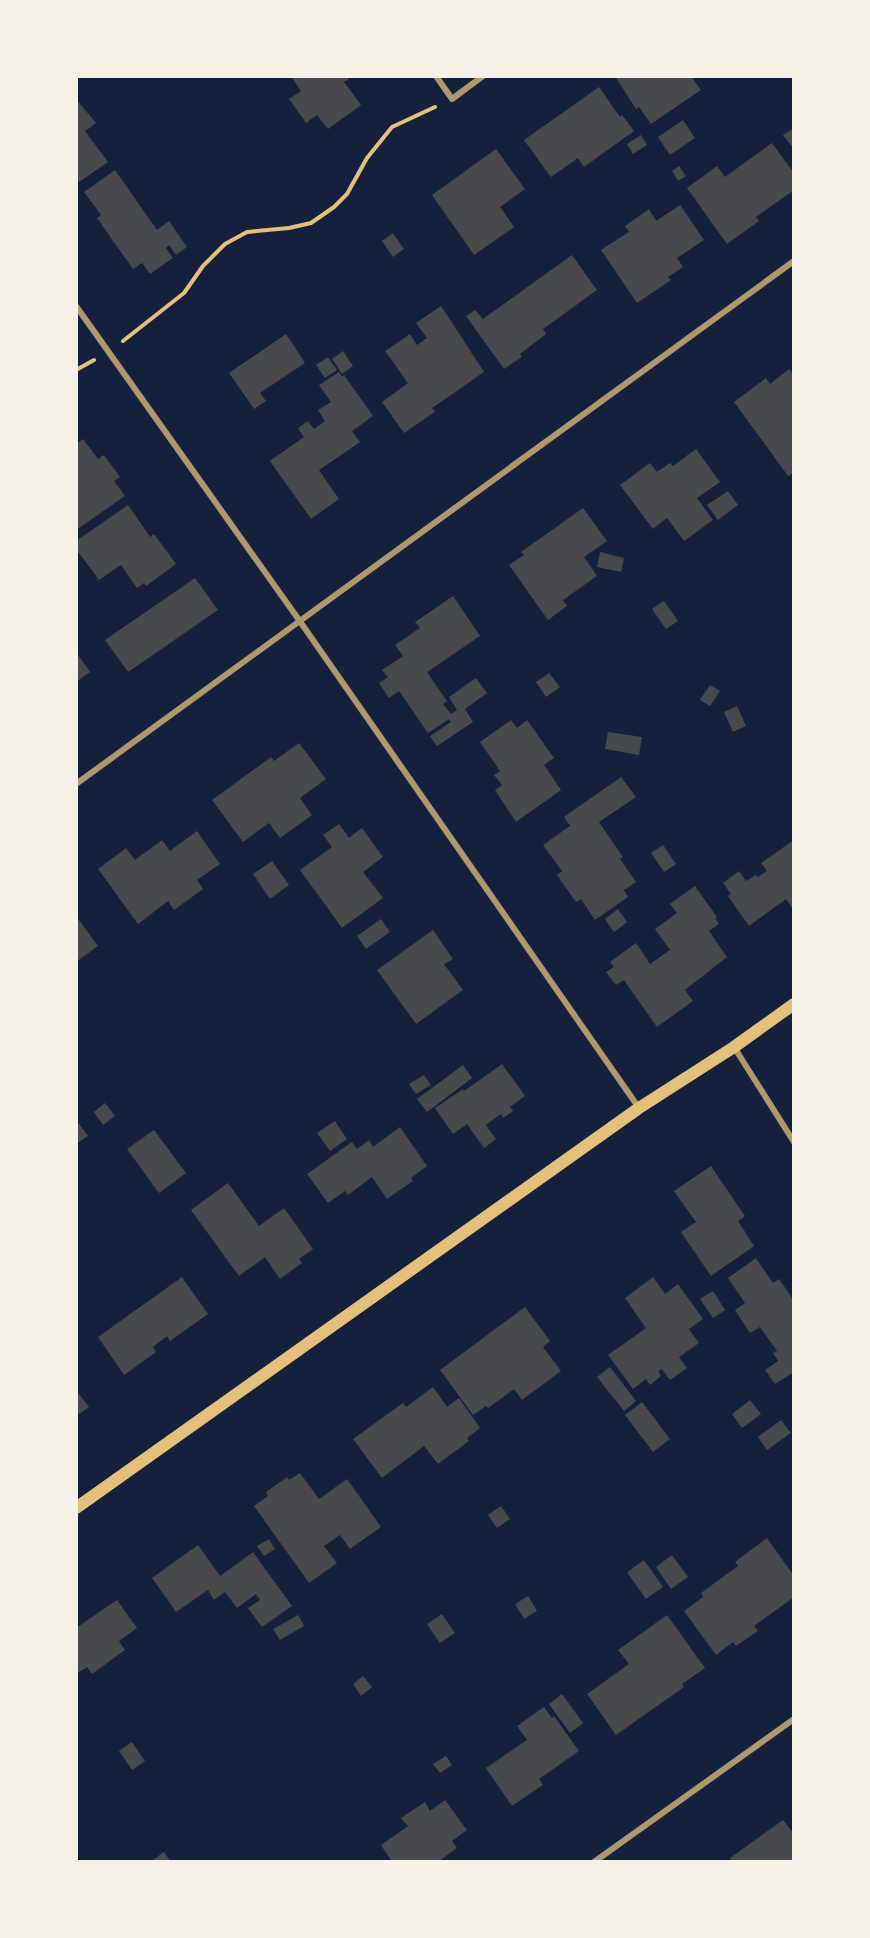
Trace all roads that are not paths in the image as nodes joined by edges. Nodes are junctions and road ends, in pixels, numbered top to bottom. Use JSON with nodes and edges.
{"nodes":[{"id":1,"x":436,"y":76,"type":"edge"},
{"id":2,"x":483,"y":76,"type":"edge"},
{"id":3,"x":794,"y":261,"type":"edge"},
{"id":4,"x":76,"y":306,"type":"edge"},
{"id":5,"x":299,"y":620,"type":"junction"},
{"id":6,"x":76,"y":784,"type":"edge"},
{"id":7,"x":794,"y":1004,"type":"edge"},
{"id":8,"x":734,"y":1047,"type":"junction"},
{"id":9,"x":639,"y":1108,"type":"junction"},
{"id":10,"x":794,"y":1142,"type":"edge"},
{"id":11,"x":76,"y":1508,"type":"edge"},
{"id":12,"x":794,"y":1719,"type":"edge"},
{"id":13,"x":594,"y":1862,"type":"edge"}],
"edges":[{"from":1,"to":2,"type":"street"},
{"from":3,"to":5,"type":"street"},
{"from":4,"to":5,"type":"street"},
{"from":5,"to":6,"type":"street"},
{"from":5,"to":9,"type":"street"},
{"from":7,"to":8,"type":"main road"},
{"from":8,"to":9,"type":"main road"},
{"from":8,"to":10,"type":"street"},
{"from":9,"to":11,"type":"main road"},
{"from":12,"to":13,"type":"street"}]}
